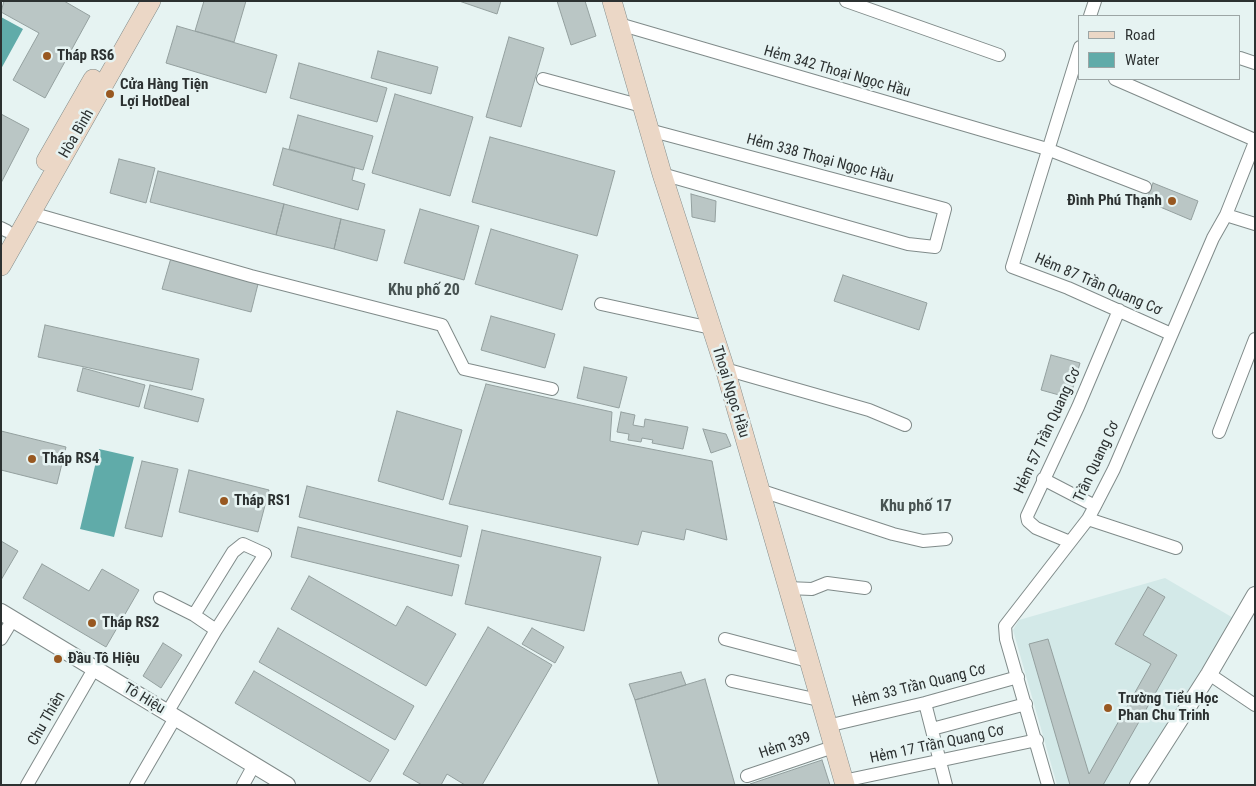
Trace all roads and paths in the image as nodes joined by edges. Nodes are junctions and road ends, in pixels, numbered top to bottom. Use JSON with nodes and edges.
{"nodes":[{"id":1,"x":136,"y":1,"type":"edge"},
{"id":2,"x":151,"y":1,"type":"edge"},
{"id":3,"x":612,"y":1,"type":"edge"},
{"id":4,"x":846,"y":1,"type":"edge"},
{"id":5,"x":1096,"y":1,"type":"edge"},
{"id":6,"x":1090,"y":15,"type":"edge"},
{"id":7,"x":620,"y":24,"type":"junction"},
{"id":8,"x":999,"y":55,"type":"dead end"},
{"id":9,"x":1241,"y":58,"type":"edge"},
{"id":10,"x":1077,"y":62,"type":"edge"},
{"id":11,"x":1255,"y":63,"type":"edge"},
{"id":12,"x":543,"y":79,"type":"dead end"},
{"id":13,"x":1117,"y":80,"type":"edge"},
{"id":14,"x":642,"y":106,"type":"junction"},
{"id":15,"x":649,"y":130,"type":"junction"},
{"id":16,"x":1255,"y":141,"type":"edge"},
{"id":17,"x":1047,"y":149,"type":"junction"},
{"id":18,"x":662,"y":174,"type":"junction"},
{"id":19,"x":1145,"y":187,"type":"dead end"},
{"id":20,"x":31,"y":213,"type":"junction"},
{"id":21,"x":1226,"y":215,"type":"junction"},
{"id":22,"x":1255,"y":224,"type":"edge"},
{"id":23,"x":3,"y":233,"type":"edge"},
{"id":24,"x":1,"y":266,"type":"edge"},
{"id":25,"x":601,"y":304,"type":"dead end"},
{"id":26,"x":1119,"y":310,"type":"junction"},
{"id":27,"x":711,"y":328,"type":"junction"},
{"id":28,"x":1172,"y":334,"type":"junction"},
{"id":29,"x":1255,"y":339,"type":"edge"},
{"id":30,"x":724,"y":369,"type":"junction"},
{"id":31,"x":552,"y":389,"type":"dead end"},
{"id":32,"x":905,"y":425,"type":"dead end"},
{"id":33,"x":1218,"y":432,"type":"dead end"},
{"id":34,"x":1043,"y":479,"type":"junction"},
{"id":35,"x":759,"y":490,"type":"junction"},
{"id":36,"x":1095,"y":506,"type":"junction"},
{"id":37,"x":1088,"y":519,"type":"junction"},
{"id":38,"x":946,"y":539,"type":"dead end"},
{"id":39,"x":1070,"y":542,"type":"junction"},
{"id":40,"x":1176,"y":548,"type":"dead end"},
{"id":41,"x":787,"y":588,"type":"junction"},
{"id":42,"x":865,"y":588,"type":"dead end"},
{"id":43,"x":1255,"y":595,"type":"edge"},
{"id":44,"x":160,"y":598,"type":"dead end"},
{"id":45,"x":194,"y":615,"type":"junction"},
{"id":46,"x":7,"y":616,"type":"edge"},
{"id":47,"x":216,"y":630,"type":"junction"},
{"id":48,"x":1,"y":639,"type":"edge"},
{"id":49,"x":725,"y":639,"type":"dead end"},
{"id":50,"x":808,"y":661,"type":"junction"},
{"id":51,"x":94,"y":669,"type":"junction"},
{"id":52,"x":1209,"y":674,"type":"junction"},
{"id":53,"x":1018,"y":677,"type":"junction"},
{"id":54,"x":732,"y":682,"type":"dead end"},
{"id":55,"x":819,"y":700,"type":"junction"},
{"id":56,"x":925,"y":703,"type":"junction"},
{"id":57,"x":1026,"y":704,"type":"junction"},
{"id":58,"x":1255,"y":705,"type":"edge"},
{"id":59,"x":171,"y":716,"type":"junction"},
{"id":60,"x":827,"y":726,"type":"junction"},
{"id":61,"x":932,"y":729,"type":"junction"},
{"id":62,"x":1036,"y":740,"type":"junction"},
{"id":63,"x":833,"y":747,"type":"junction"},
{"id":64,"x":940,"y":760,"type":"junction"},
{"id":65,"x":254,"y":765,"type":"junction"},
{"id":66,"x":747,"y":776,"type":"dead end"},
{"id":67,"x":844,"y":783,"type":"edge"},
{"id":68,"x":27,"y":785,"type":"edge"},
{"id":69,"x":136,"y":785,"type":"edge"},
{"id":70,"x":243,"y":785,"type":"edge"},
{"id":71,"x":287,"y":785,"type":"edge"},
{"id":72,"x":946,"y":785,"type":"edge"},
{"id":73,"x":1048,"y":785,"type":"edge"},
{"id":74,"x":1138,"y":785,"type":"edge"}],
"edges":[{"from":1,"to":23,"type":"main road","name":"Hòa Bình"},
{"from":2,"to":20,"type":"main road","name":"Hòa Bình"},
{"from":3,"to":7,"type":"main road","name":"Thoại Ngọc Hầu"},
{"from":4,"to":8,"type":"street"},
{"from":5,"to":6,"type":"street"},
{"from":7,"to":14,"type":"main road","name":"Thoại Ngọc Hầu"},
{"from":7,"to":17,"type":"street","name":"Hẻm 342 Thoại Ngọc Hầu"},
{"from":9,"to":11,"type":"street"},
{"from":10,"to":17,"type":"street"},
{"from":12,"to":14,"type":"street"},
{"from":13,"to":16,"type":"street"},
{"from":14,"to":15,"type":"main road","name":"Thoại Ngọc Hầu"},
{"from":15,"to":18,"type":"main road","name":"Thoại Ngọc Hầu"},
{"from":15,"to":18,"type":"street","name":"Hẻm 338 Thoại Ngọc Hầu"},
{"from":16,"to":21,"type":"street","name":"Trần Quang Cơ"},
{"from":17,"to":19,"type":"street","name":"Hẻm 342 Thoại Ngọc Hầu"},
{"from":17,"to":26,"type":"street","name":"Hẻm 87 Trần Quang Cơ"},
{"from":18,"to":27,"type":"main road","name":"Thoại Ngọc Hầu"},
{"from":20,"to":24,"type":"main road","name":"Hòa Bình"},
{"from":20,"to":31,"type":"street"},
{"from":21,"to":22,"type":"street"},
{"from":21,"to":28,"type":"street","name":"Trần Quang Cơ"},
{"from":25,"to":27,"type":"street"},
{"from":26,"to":28,"type":"street","name":"Hẻm 87 Trần Quang Cơ"},
{"from":26,"to":34,"type":"street","name":"Hẻm 57 Trần Quang Cơ"},
{"from":27,"to":30,"type":"main road","name":"Thoại Ngọc Hầu"},
{"from":28,"to":36,"type":"street","name":"Trần Quang Cơ"},
{"from":29,"to":33,"type":"street"},
{"from":30,"to":32,"type":"street"},
{"from":30,"to":35,"type":"main road","name":"Thoại Ngọc Hầu"},
{"from":34,"to":36,"type":"street"},
{"from":34,"to":39,"type":"street","name":"Hẻm 57 Trần Quang Cơ"},
{"from":35,"to":38,"type":"street"},
{"from":35,"to":41,"type":"main road","name":"Thoại Ngọc Hầu"},
{"from":36,"to":37,"type":"street","name":"Trần Quang Cơ"},
{"from":37,"to":39,"type":"street","name":"Trần Quang Cơ"},
{"from":37,"to":40,"type":"street"},
{"from":39,"to":53,"type":"street","name":"Trần Quang Cơ"},
{"from":41,"to":42,"type":"street"},
{"from":41,"to":50,"type":"main road","name":"Thoại Ngọc Hầu"},
{"from":43,"to":52,"type":"street"},
{"from":44,"to":45,"type":"street"},
{"from":45,"to":47,"type":"street"},
{"from":45,"to":47,"type":"street"},
{"from":46,"to":48,"type":"street"},
{"from":46,"to":51,"type":"street","name":"Tô Hiệu"},
{"from":47,"to":59,"type":"street"},
{"from":49,"to":50,"type":"street"},
{"from":50,"to":55,"type":"main road","name":"Thoại Ngọc Hầu"},
{"from":51,"to":59,"type":"street","name":"Tô Hiệu"},
{"from":51,"to":68,"type":"street","name":"Chu Thiên"},
{"from":52,"to":58,"type":"street"},
{"from":52,"to":74,"type":"street"},
{"from":53,"to":56,"type":"street","name":"Hẻm 33 Trần Quang Cơ"},
{"from":53,"to":57,"type":"street","name":"Trần Quang Cơ"},
{"from":54,"to":55,"type":"street"},
{"from":55,"to":60,"type":"main road","name":"Thoại Ngọc Hầu"},
{"from":56,"to":60,"type":"street","name":"Hẻm 33 Trần Quang Cơ"},
{"from":56,"to":61,"type":"street"},
{"from":57,"to":61,"type":"street"},
{"from":57,"to":62,"type":"street","name":"Trần Quang Cơ"},
{"from":59,"to":65,"type":"street","name":"Tô Hiệu"},
{"from":59,"to":69,"type":"street"},
{"from":60,"to":63,"type":"main road","name":"Thoại Ngọc Hầu"},
{"from":61,"to":64,"type":"street"},
{"from":62,"to":64,"type":"street","name":"Hẻm 17 Trần Quang Cơ"},
{"from":62,"to":73,"type":"street","name":"Trần Quang Cơ"},
{"from":63,"to":66,"type":"street","name":"Hẻm 339"},
{"from":63,"to":67,"type":"main road","name":"Thoại Ngọc Hầu"},
{"from":64,"to":67,"type":"street","name":"Hẻm 17 Trần Quang Cơ"},
{"from":64,"to":72,"type":"street"},
{"from":65,"to":70,"type":"street"},
{"from":65,"to":71,"type":"street","name":"Tô Hiệu"}]}
